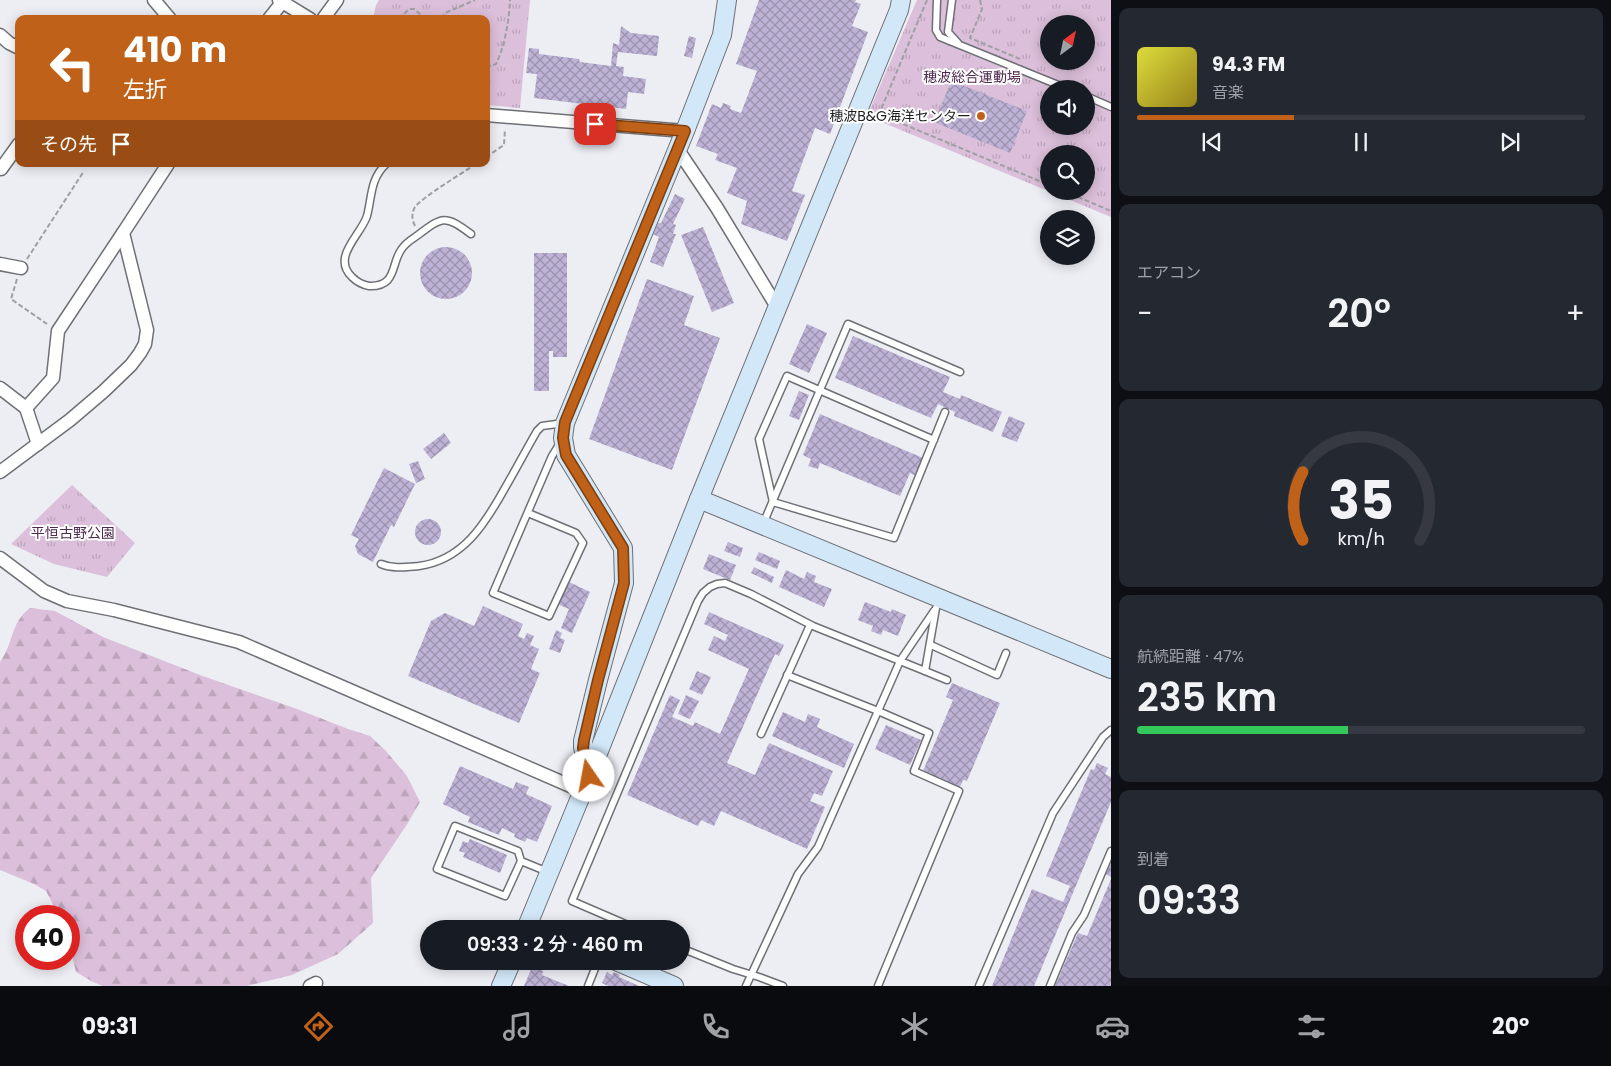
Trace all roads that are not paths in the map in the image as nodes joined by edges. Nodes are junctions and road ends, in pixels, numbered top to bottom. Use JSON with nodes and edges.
{"nodes":[{"id":1,"x":154,"y":0,"type":"edge"},
{"id":2,"x":282,"y":0,"type":"edge"},
{"id":3,"x":337,"y":0,"type":"edge"},
{"id":4,"x":727,"y":0,"type":"edge"},
{"id":5,"x":902,"y":0,"type":"edge"},
{"id":6,"x":937,"y":0,"type":"edge"},
{"id":7,"x":952,"y":0,"type":"edge"},
{"id":8,"x":167,"y":15,"type":"edge"},
{"id":9,"x":272,"y":15,"type":"edge"},
{"id":10,"x":304,"y":15,"type":"edge"},
{"id":11,"x":326,"y":15,"type":"edge"},
{"id":12,"x":0,"y":35,"type":"edge"},
{"id":13,"x":959,"y":44,"type":"junction"},
{"id":14,"x":15,"y":46,"type":"edge"},
{"id":15,"x":1046,"y":80,"type":"edge"},
{"id":16,"x":1095,"y":100,"type":"edge"},
{"id":17,"x":1111,"y":107,"type":"edge"},
{"id":18,"x":493,"y":117,"type":"edge"},
{"id":19,"x":685,"y":131,"type":"junction"},
{"id":20,"x":15,"y":150,"type":"edge"},
{"id":21,"x":678,"y":150,"type":"junction"},
{"id":22,"x":166,"y":167,"type":"edge"},
{"id":23,"x":383,"y":167,"type":"edge"},
{"id":24,"x":0,"y":168,"type":"edge"},
{"id":25,"x":123,"y":233,"type":"junction"},
{"id":26,"x":471,"y":234,"type":"dead end"},
{"id":27,"x":0,"y":264,"type":"edge"},
{"id":28,"x":21,"y":268,"type":"road end"},
{"id":29,"x":777,"y":307,"type":"junction"},
{"id":30,"x":960,"y":372,"type":"dead end"},
{"id":31,"x":0,"y":388,"type":"edge"},
{"id":32,"x":819,"y":391,"type":"junction"},
{"id":33,"x":26,"y":408,"type":"junction"},
{"id":34,"x":945,"y":412,"type":"dead end"},
{"id":35,"x":564,"y":430,"type":"junction"},
{"id":36,"x":934,"y":440,"type":"junction"},
{"id":37,"x":38,"y":444,"type":"junction"},
{"id":38,"x":0,"y":472,"type":"edge"},
{"id":39,"x":699,"y":498,"type":"junction"},
{"id":40,"x":773,"y":502,"type":"junction"},
{"id":41,"x":528,"y":513,"type":"junction"},
{"id":42,"x":763,"y":525,"type":"junction"},
{"id":43,"x":0,"y":558,"type":"edge"},
{"id":44,"x":381,"y":564,"type":"dead end"},
{"id":45,"x":938,"y":603,"type":"junction"},
{"id":46,"x":810,"y":625,"type":"junction"},
{"id":47,"x":931,"y":645,"type":"junction"},
{"id":48,"x":1006,"y":654,"type":"dead end"},
{"id":49,"x":900,"y":661,"type":"junction"},
{"id":50,"x":1111,"y":669,"type":"edge"},
{"id":51,"x":925,"y":671,"type":"junction"},
{"id":52,"x":788,"y":675,"type":"junction"},
{"id":53,"x":946,"y":680,"type":"dead end"},
{"id":54,"x":878,"y":711,"type":"junction"},
{"id":55,"x":1111,"y":730,"type":"edge"},
{"id":56,"x":760,"y":734,"type":"dead end"},
{"id":57,"x":586,"y":784,"type":"junction"},
{"id":58,"x":1111,"y":851,"type":"edge"},
{"id":59,"x":521,"y":861,"type":"junction"},
{"id":60,"x":549,"y":872,"type":"junction"},
{"id":61,"x":533,"y":920,"type":"edge"},
{"id":62,"x":616,"y":920,"type":"edge"},
{"id":63,"x":690,"y":952,"type":"edge"},
{"id":64,"x":508,"y":970,"type":"edge"},
{"id":65,"x":594,"y":970,"type":"edge"},
{"id":66,"x":637,"y":970,"type":"edge"},
{"id":67,"x":751,"y":975,"type":"junction"},
{"id":68,"x":501,"y":986,"type":"edge"},
{"id":69,"x":588,"y":986,"type":"edge"},
{"id":70,"x":674,"y":986,"type":"edge"},
{"id":71,"x":746,"y":986,"type":"edge"},
{"id":72,"x":783,"y":986,"type":"edge"},
{"id":73,"x":878,"y":986,"type":"edge"},
{"id":74,"x":979,"y":986,"type":"edge"},
{"id":75,"x":1050,"y":986,"type":"edge"}],
"edges":[{"from":1,"to":8,"type":"street"},
{"from":2,"to":9,"type":"street"},
{"from":2,"to":10,"type":"street"},
{"from":3,"to":11,"type":"street"},
{"from":4,"to":19,"type":"street"},
{"from":5,"to":29,"type":"street"},
{"from":6,"to":13,"type":"lane"},
{"from":7,"to":13,"type":"lane"},
{"from":12,"to":14,"type":"street"},
{"from":13,"to":15,"type":"lane"},
{"from":16,"to":17,"type":"lane"},
{"from":18,"to":19,"type":"street"},
{"from":19,"to":21,"type":"street"},
{"from":20,"to":24,"type":"street"},
{"from":21,"to":29,"type":"street"},
{"from":21,"to":35,"type":"street"},
{"from":22,"to":25,"type":"street"},
{"from":23,"to":26,"type":"lane"},
{"from":25,"to":33,"type":"street"},
{"from":25,"to":37,"type":"street"},
{"from":27,"to":28,"type":"street"},
{"from":29,"to":39,"type":"street"},
{"from":30,"to":32,"type":"lane"},
{"from":31,"to":33,"type":"street"},
{"from":32,"to":36,"type":"lane"},
{"from":32,"to":40,"type":"lane"},
{"from":32,"to":40,"type":"lane"},
{"from":33,"to":37,"type":"street"},
{"from":34,"to":36,"type":"lane"},
{"from":35,"to":41,"type":"lane"},
{"from":35,"to":44,"type":"lane"},
{"from":35,"to":57,"type":"street"},
{"from":36,"to":40,"type":"lane"},
{"from":37,"to":38,"type":"street"},
{"from":39,"to":42,"type":"street"},
{"from":39,"to":57,"type":"street"},
{"from":40,"to":42,"type":"lane"},
{"from":41,"to":41,"type":"lane"},
{"from":42,"to":45,"type":"street"},
{"from":43,"to":57,"type":"street"},
{"from":45,"to":47,"type":"lane"},
{"from":45,"to":49,"type":"lane"},
{"from":45,"to":50,"type":"street"},
{"from":46,"to":49,"type":"lane"},
{"from":46,"to":52,"type":"lane"},
{"from":46,"to":62,"type":"lane"},
{"from":47,"to":48,"type":"lane"},
{"from":47,"to":51,"type":"lane"},
{"from":49,"to":51,"type":"lane"},
{"from":49,"to":54,"type":"lane"},
{"from":51,"to":53,"type":"lane"},
{"from":52,"to":54,"type":"lane"},
{"from":52,"to":56,"type":"lane"},
{"from":54,"to":67,"type":"lane"},
{"from":54,"to":73,"type":"lane"},
{"from":55,"to":74,"type":"lane"},
{"from":57,"to":60,"type":"street"},
{"from":58,"to":75,"type":"lane"},
{"from":59,"to":59,"type":"lane"},
{"from":59,"to":60,"type":"lane"},
{"from":60,"to":61,"type":"street"},
{"from":63,"to":67,"type":"lane"},
{"from":64,"to":68,"type":"street"},
{"from":65,"to":69,"type":"lane"},
{"from":66,"to":70,"type":"street"},
{"from":67,"to":71,"type":"lane"},
{"from":67,"to":72,"type":"lane"}]}
